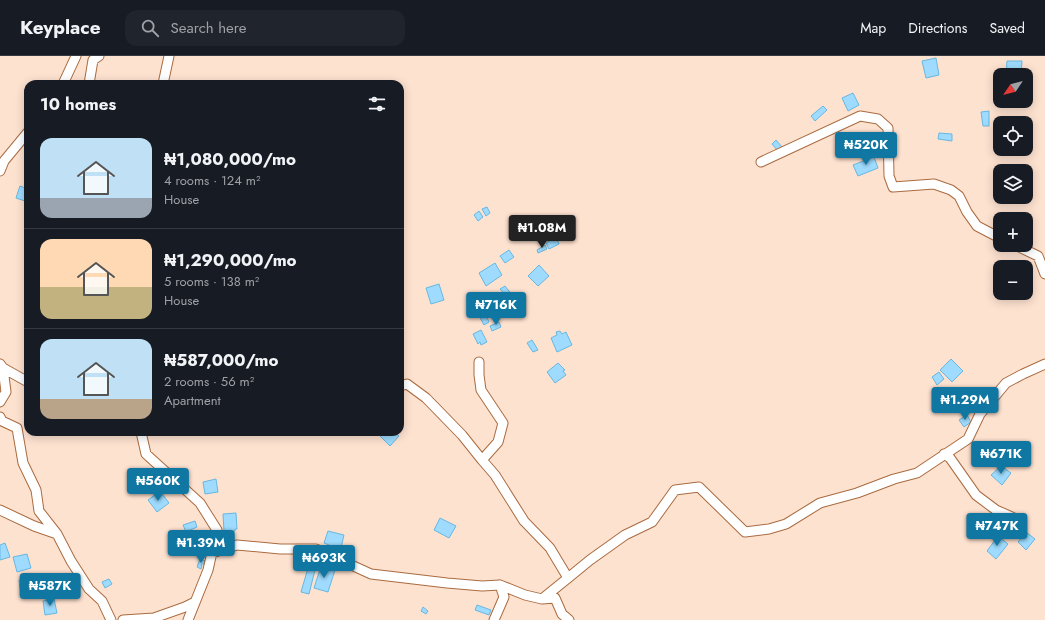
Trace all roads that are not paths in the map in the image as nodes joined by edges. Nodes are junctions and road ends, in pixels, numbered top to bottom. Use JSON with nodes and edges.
{"nodes":[{"id":1,"x":76,"y":56,"type":"edge"},
{"id":2,"x":99,"y":56,"type":"edge"},
{"id":3,"x":169,"y":56,"type":"edge"},
{"id":4,"x":65,"y":80,"type":"edge"},
{"id":5,"x":90,"y":80,"type":"edge"},
{"id":6,"x":164,"y":80,"type":"edge"},
{"id":7,"x":24,"y":137,"type":"edge"},
{"id":8,"x":761,"y":162,"type":"dead end"},
{"id":9,"x":0,"y":171,"type":"edge"},
{"id":10,"x":993,"y":234,"type":"edge"},
{"id":11,"x":1029,"y":252,"type":"edge"},
{"id":12,"x":1045,"y":274,"type":"edge"},
{"id":13,"x":479,"y":362,"type":"dead end"},
{"id":14,"x":1045,"y":364,"type":"edge"},
{"id":15,"x":1,"y":366,"type":"edge"},
{"id":16,"x":24,"y":380,"type":"edge"},
{"id":17,"x":404,"y":385,"type":"edge"},
{"id":18,"x":0,"y":402,"type":"edge"},
{"id":19,"x":0,"y":417,"type":"edge"},
{"id":20,"x":142,"y":436,"type":"edge"},
{"id":21,"x":944,"y":454,"type":"junction"},
{"id":22,"x":482,"y":460,"type":"junction"},
{"id":23,"x":0,"y":510,"type":"edge"},
{"id":24,"x":1019,"y":523,"type":"dead end"},
{"id":25,"x":57,"y":534,"type":"junction"},
{"id":26,"x":212,"y":553,"type":"junction"},
{"id":27,"x":568,"y":578,"type":"junction"},
{"id":28,"x":500,"y":585,"type":"junction"},
{"id":29,"x":542,"y":599,"type":"junction"},
{"id":30,"x":195,"y":602,"type":"junction"},
{"id":31,"x":111,"y":620,"type":"edge"},
{"id":32,"x":123,"y":620,"type":"edge"},
{"id":33,"x":188,"y":620,"type":"edge"},
{"id":34,"x":494,"y":620,"type":"edge"},
{"id":35,"x":570,"y":620,"type":"edge"}],
"edges":[{"from":1,"to":4,"type":"street"},
{"from":2,"to":5,"type":"street"},
{"from":3,"to":6,"type":"street"},
{"from":7,"to":9,"type":"street"},
{"from":8,"to":10,"type":"street"},
{"from":11,"to":12,"type":"street"},
{"from":13,"to":22,"type":"street"},
{"from":14,"to":21,"type":"street"},
{"from":15,"to":16,"type":"street"},
{"from":15,"to":18,"type":"street"},
{"from":17,"to":22,"type":"street"},
{"from":19,"to":25,"type":"street"},
{"from":20,"to":26,"type":"street"},
{"from":21,"to":24,"type":"street"},
{"from":21,"to":27,"type":"street"},
{"from":22,"to":27,"type":"street"},
{"from":23,"to":25,"type":"street"},
{"from":25,"to":31,"type":"street"},
{"from":26,"to":28,"type":"street"},
{"from":26,"to":30,"type":"street"},
{"from":27,"to":29,"type":"street"},
{"from":28,"to":29,"type":"street"},
{"from":28,"to":34,"type":"street"},
{"from":29,"to":35,"type":"street"},
{"from":30,"to":32,"type":"street"},
{"from":30,"to":33,"type":"street"}]}
